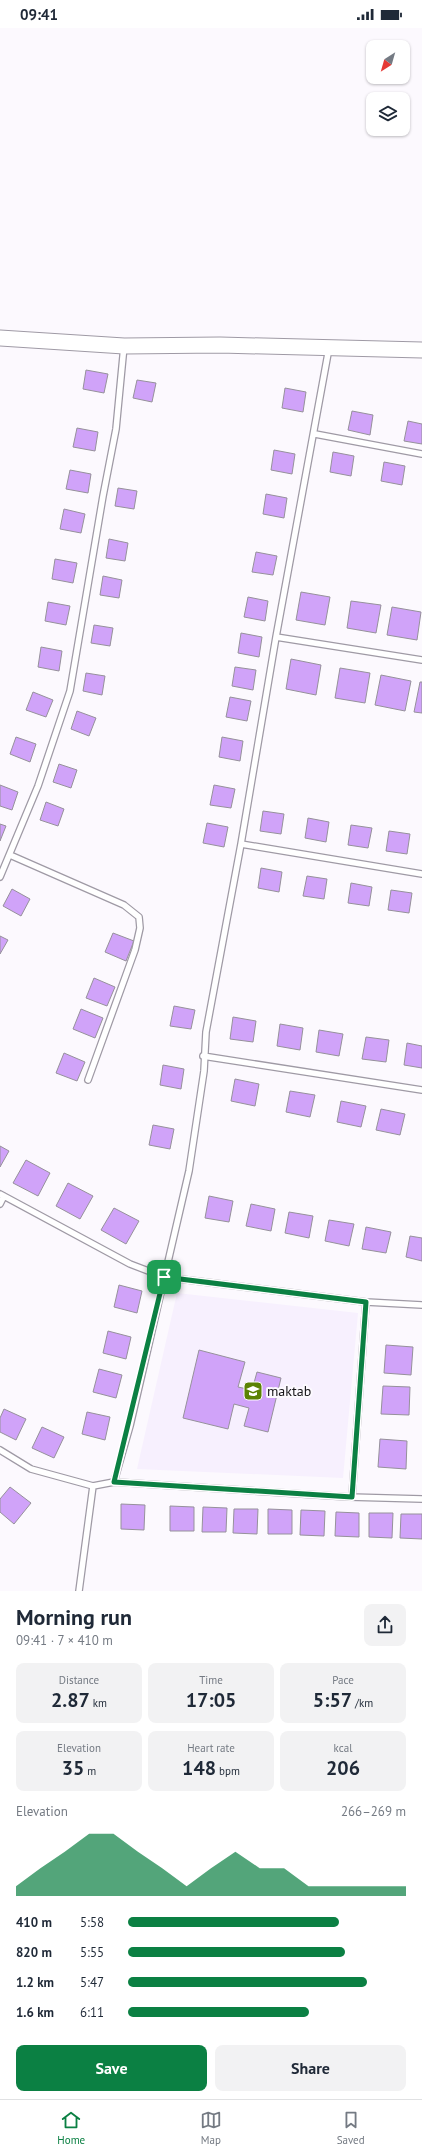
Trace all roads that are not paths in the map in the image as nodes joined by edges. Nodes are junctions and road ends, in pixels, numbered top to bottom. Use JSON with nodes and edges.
{"nodes":[{"id":1,"x":0,"y":338,"type":"edge"},
{"id":2,"x":124,"y":346,"type":"junction"},
{"id":3,"x":330,"y":348,"type":"junction"},
{"id":4,"x":422,"y":350,"type":"edge"},
{"id":5,"x":315,"y":434,"type":"junction"},
{"id":6,"x":422,"y":454,"type":"edge"},
{"id":7,"x":276,"y":637,"type":"junction"},
{"id":8,"x":422,"y":660,"type":"edge"},
{"id":9,"x":241,"y":844,"type":"junction"},
{"id":10,"x":10,"y":855,"type":"junction"},
{"id":11,"x":422,"y":874,"type":"edge"},
{"id":12,"x":0,"y":877,"type":"edge"},
{"id":13,"x":203,"y":1056,"type":"junction"},
{"id":14,"x":88,"y":1080,"type":"dead end"},
{"id":15,"x":422,"y":1090,"type":"edge"},
{"id":16,"x":2,"y":1195,"type":"edge"},
{"id":17,"x":0,"y":1204,"type":"edge"},
{"id":18,"x":164,"y":1277,"type":"junction"},
{"id":19,"x":366,"y":1302,"type":"junction"},
{"id":20,"x":422,"y":1305,"type":"edge"},
{"id":21,"x":0,"y":1450,"type":"edge"},
{"id":22,"x":114,"y":1482,"type":"junction"},
{"id":23,"x":93,"y":1486,"type":"junction"},
{"id":24,"x":352,"y":1497,"type":"junction"},
{"id":25,"x":422,"y":1499,"type":"edge"},
{"id":26,"x":79,"y":1591,"type":"edge"}],
"edges":[{"from":1,"to":2,"type":"street"},
{"from":2,"to":3,"type":"street"},
{"from":2,"to":10,"type":"lane"},
{"from":3,"to":4,"type":"street"},
{"from":3,"to":5,"type":"lane"},
{"from":5,"to":6,"type":"lane"},
{"from":5,"to":7,"type":"lane"},
{"from":7,"to":8,"type":"lane"},
{"from":7,"to":9,"type":"lane"},
{"from":9,"to":11,"type":"lane"},
{"from":9,"to":13,"type":"lane"},
{"from":10,"to":12,"type":"lane"},
{"from":10,"to":14,"type":"lane"},
{"from":13,"to":15,"type":"lane"},
{"from":13,"to":18,"type":"lane"},
{"from":16,"to":17,"type":"lane"},
{"from":16,"to":18,"type":"lane"},
{"from":18,"to":19,"type":"lane"},
{"from":18,"to":22,"type":"lane"},
{"from":19,"to":20,"type":"lane"},
{"from":19,"to":24,"type":"lane"},
{"from":21,"to":23,"type":"lane"},
{"from":22,"to":23,"type":"lane"},
{"from":22,"to":24,"type":"lane"},
{"from":23,"to":26,"type":"lane"},
{"from":24,"to":25,"type":"lane"}]}
